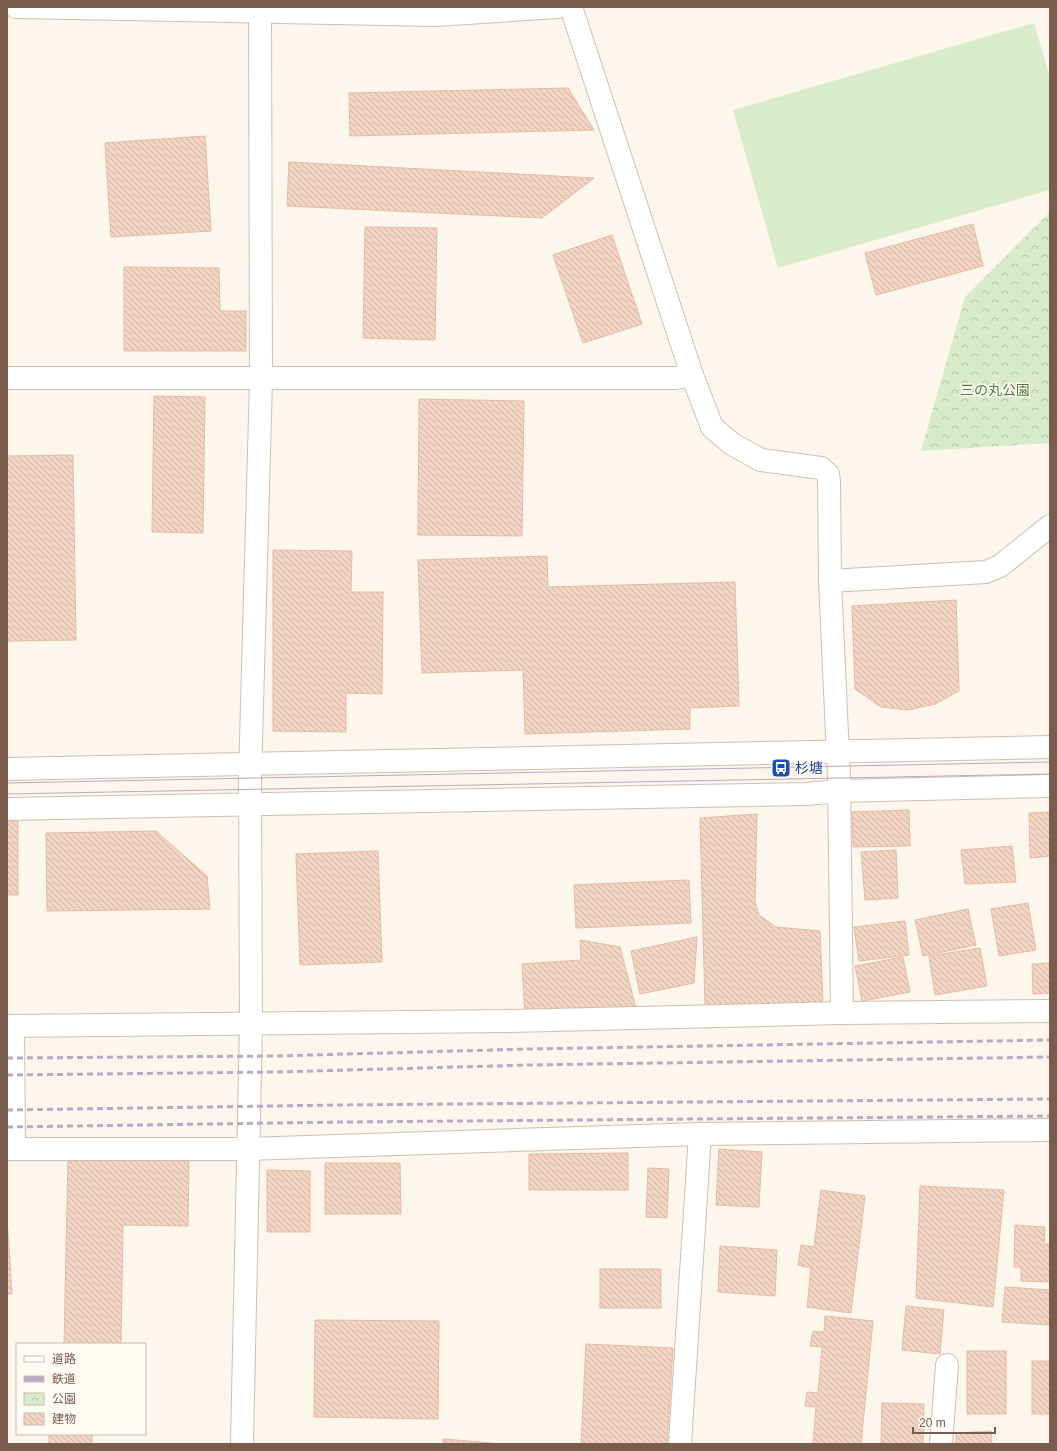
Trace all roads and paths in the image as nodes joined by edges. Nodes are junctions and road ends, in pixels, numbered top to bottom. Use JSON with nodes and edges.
{"nodes":[{"id":1,"x":16,"y":7,"type":"edge"},
{"id":2,"x":557,"y":7,"type":"edge"},
{"id":3,"x":571,"y":7,"type":"edge"},
{"id":4,"x":260,"y":9,"type":"edge"},
{"id":5,"x":692,"y":375,"type":"junction"},
{"id":6,"x":7,"y":378,"type":"edge"},
{"id":7,"x":261,"y":380,"type":"junction"},
{"id":8,"x":1050,"y":526,"type":"edge"},
{"id":9,"x":830,"y":581,"type":"junction"},
{"id":10,"x":1050,"y":747,"type":"edge"},
{"id":11,"x":837,"y":751,"type":"junction"},
{"id":12,"x":251,"y":763,"type":"junction"},
{"id":13,"x":7,"y":769,"type":"edge"},
{"id":14,"x":1050,"y":786,"type":"edge"},
{"id":15,"x":838,"y":791,"type":"junction"},
{"id":16,"x":250,"y":804,"type":"junction"},
{"id":17,"x":7,"y":809,"type":"edge"},
{"id":18,"x":1050,"y":1011,"type":"edge"},
{"id":19,"x":842,"y":1013,"type":"junction"},
{"id":20,"x":251,"y":1023,"type":"junction"},
{"id":21,"x":10,"y":1026,"type":"edge"},
{"id":22,"x":1050,"y":1130,"type":"edge"},
{"id":23,"x":700,"y":1134,"type":"junction"},
{"id":24,"x":11,"y":1149,"type":"edge"},
{"id":25,"x":247,"y":1149,"type":"junction"},
{"id":26,"x":947,"y":1365,"type":"dead end"},
{"id":27,"x":242,"y":1444,"type":"edge"},
{"id":28,"x":680,"y":1444,"type":"edge"},
{"id":29,"x":941,"y":1444,"type":"edge"}],
"edges":[{"from":1,"to":4,"type":"street"},
{"from":2,"to":4,"type":"street"},
{"from":3,"to":5,"type":"street"},
{"from":4,"to":7,"type":"street"},
{"from":5,"to":7,"type":"street"},
{"from":5,"to":9,"type":"street"},
{"from":6,"to":7,"type":"street"},
{"from":7,"to":12,"type":"street"},
{"from":8,"to":9,"type":"street"},
{"from":9,"to":11,"type":"street"},
{"from":10,"to":11,"type":"street"},
{"from":11,"to":12,"type":"street"},
{"from":11,"to":15,"type":"street"},
{"from":12,"to":13,"type":"street"},
{"from":12,"to":16,"type":"street"},
{"from":14,"to":15,"type":"street"},
{"from":15,"to":16,"type":"street"},
{"from":15,"to":19,"type":"street"},
{"from":16,"to":17,"type":"street"},
{"from":16,"to":20,"type":"street"},
{"from":18,"to":19,"type":"street"},
{"from":19,"to":20,"type":"street"},
{"from":20,"to":21,"type":"street"},
{"from":20,"to":25,"type":"street"},
{"from":21,"to":24,"type":"street"},
{"from":22,"to":23,"type":"street"},
{"from":23,"to":25,"type":"street"},
{"from":23,"to":28,"type":"street"},
{"from":24,"to":25,"type":"street"},
{"from":25,"to":27,"type":"street"},
{"from":26,"to":29,"type":"street"}]}
